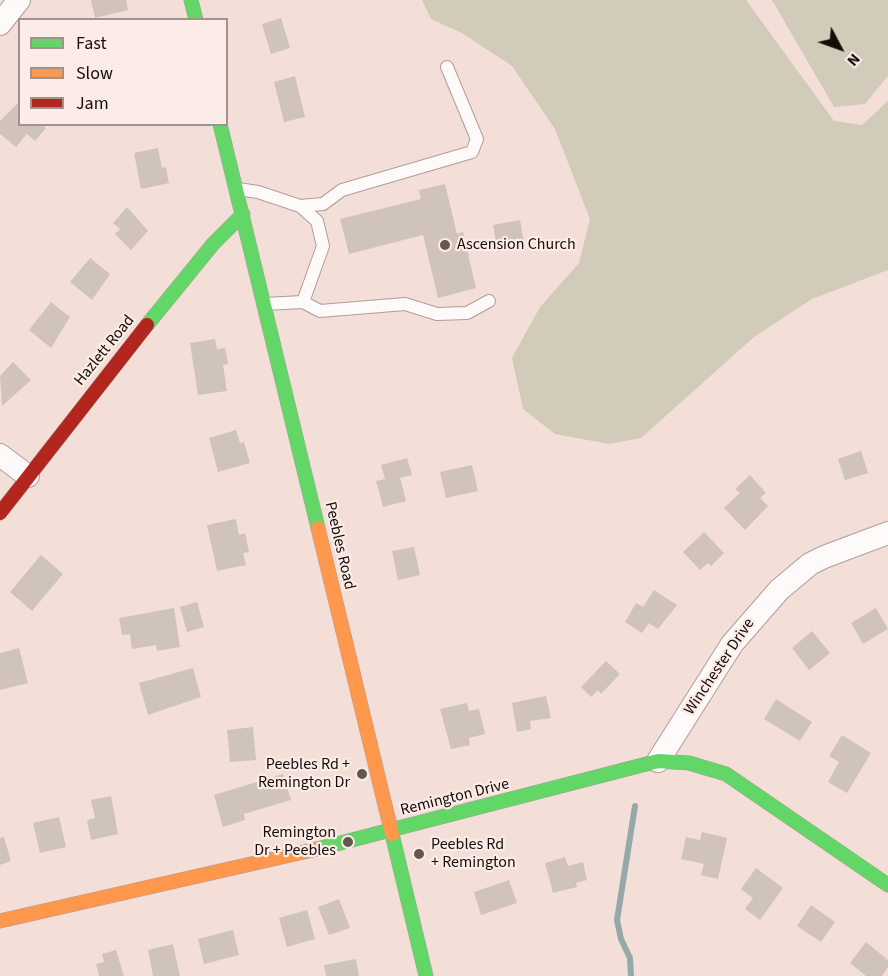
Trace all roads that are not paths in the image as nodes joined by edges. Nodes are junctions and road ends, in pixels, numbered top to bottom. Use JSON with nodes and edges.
{"nodes":[{"id":1,"x":19,"y":0,"type":"edge"},
{"id":2,"x":191,"y":0,"type":"edge"},
{"id":3,"x":196,"y":18,"type":"edge"},
{"id":4,"x":0,"y":24,"type":"edge"},
{"id":5,"x":447,"y":68,"type":"dead end"},
{"id":6,"x":220,"y":126,"type":"edge"},
{"id":7,"x":236,"y":189,"type":"junction"},
{"id":8,"x":300,"y":206,"type":"junction"},
{"id":9,"x":243,"y":214,"type":"junction"},
{"id":10,"x":489,"y":300,"type":"dead end"},
{"id":11,"x":303,"y":302,"type":"junction"},
{"id":12,"x":264,"y":304,"type":"junction"},
{"id":13,"x":0,"y":455,"type":"edge"},
{"id":14,"x":28,"y":476,"type":"junction"},
{"id":15,"x":0,"y":513,"type":"edge"},
{"id":16,"x":888,"y":534,"type":"edge"},
{"id":17,"x":658,"y":761,"type":"junction"},
{"id":18,"x":390,"y":832,"type":"junction"},
{"id":19,"x":888,"y":885,"type":"edge"},
{"id":20,"x":0,"y":921,"type":"edge"},
{"id":21,"x":426,"y":976,"type":"edge"}],
"edges":[{"from":1,"to":4,"type":"street"},
{"from":2,"to":3,"type":"street"},
{"from":5,"to":8,"type":"lane"},
{"from":6,"to":7,"type":"street","name":"Peebles Road"},
{"from":7,"to":8,"type":"lane"},
{"from":7,"to":9,"type":"street","name":"Peebles Road"},
{"from":8,"to":11,"type":"lane"},
{"from":9,"to":12,"type":"street","name":"Peebles Road"},
{"from":9,"to":14,"type":"street","name":"Hazlett Road"},
{"from":10,"to":11,"type":"lane"},
{"from":11,"to":12,"type":"lane"},
{"from":12,"to":18,"type":"street","name":"Peebles Road"},
{"from":13,"to":14,"type":"street"},
{"from":14,"to":15,"type":"street","name":"Hazlett Road"},
{"from":16,"to":17,"type":"street","name":"Winchester Drive"},
{"from":17,"to":18,"type":"street","name":"Remington Drive"},
{"from":17,"to":19,"type":"street","name":"Remington Drive"},
{"from":18,"to":20,"type":"street","name":"Remington Drive"},
{"from":18,"to":21,"type":"street","name":"Peebles Road"}]}
